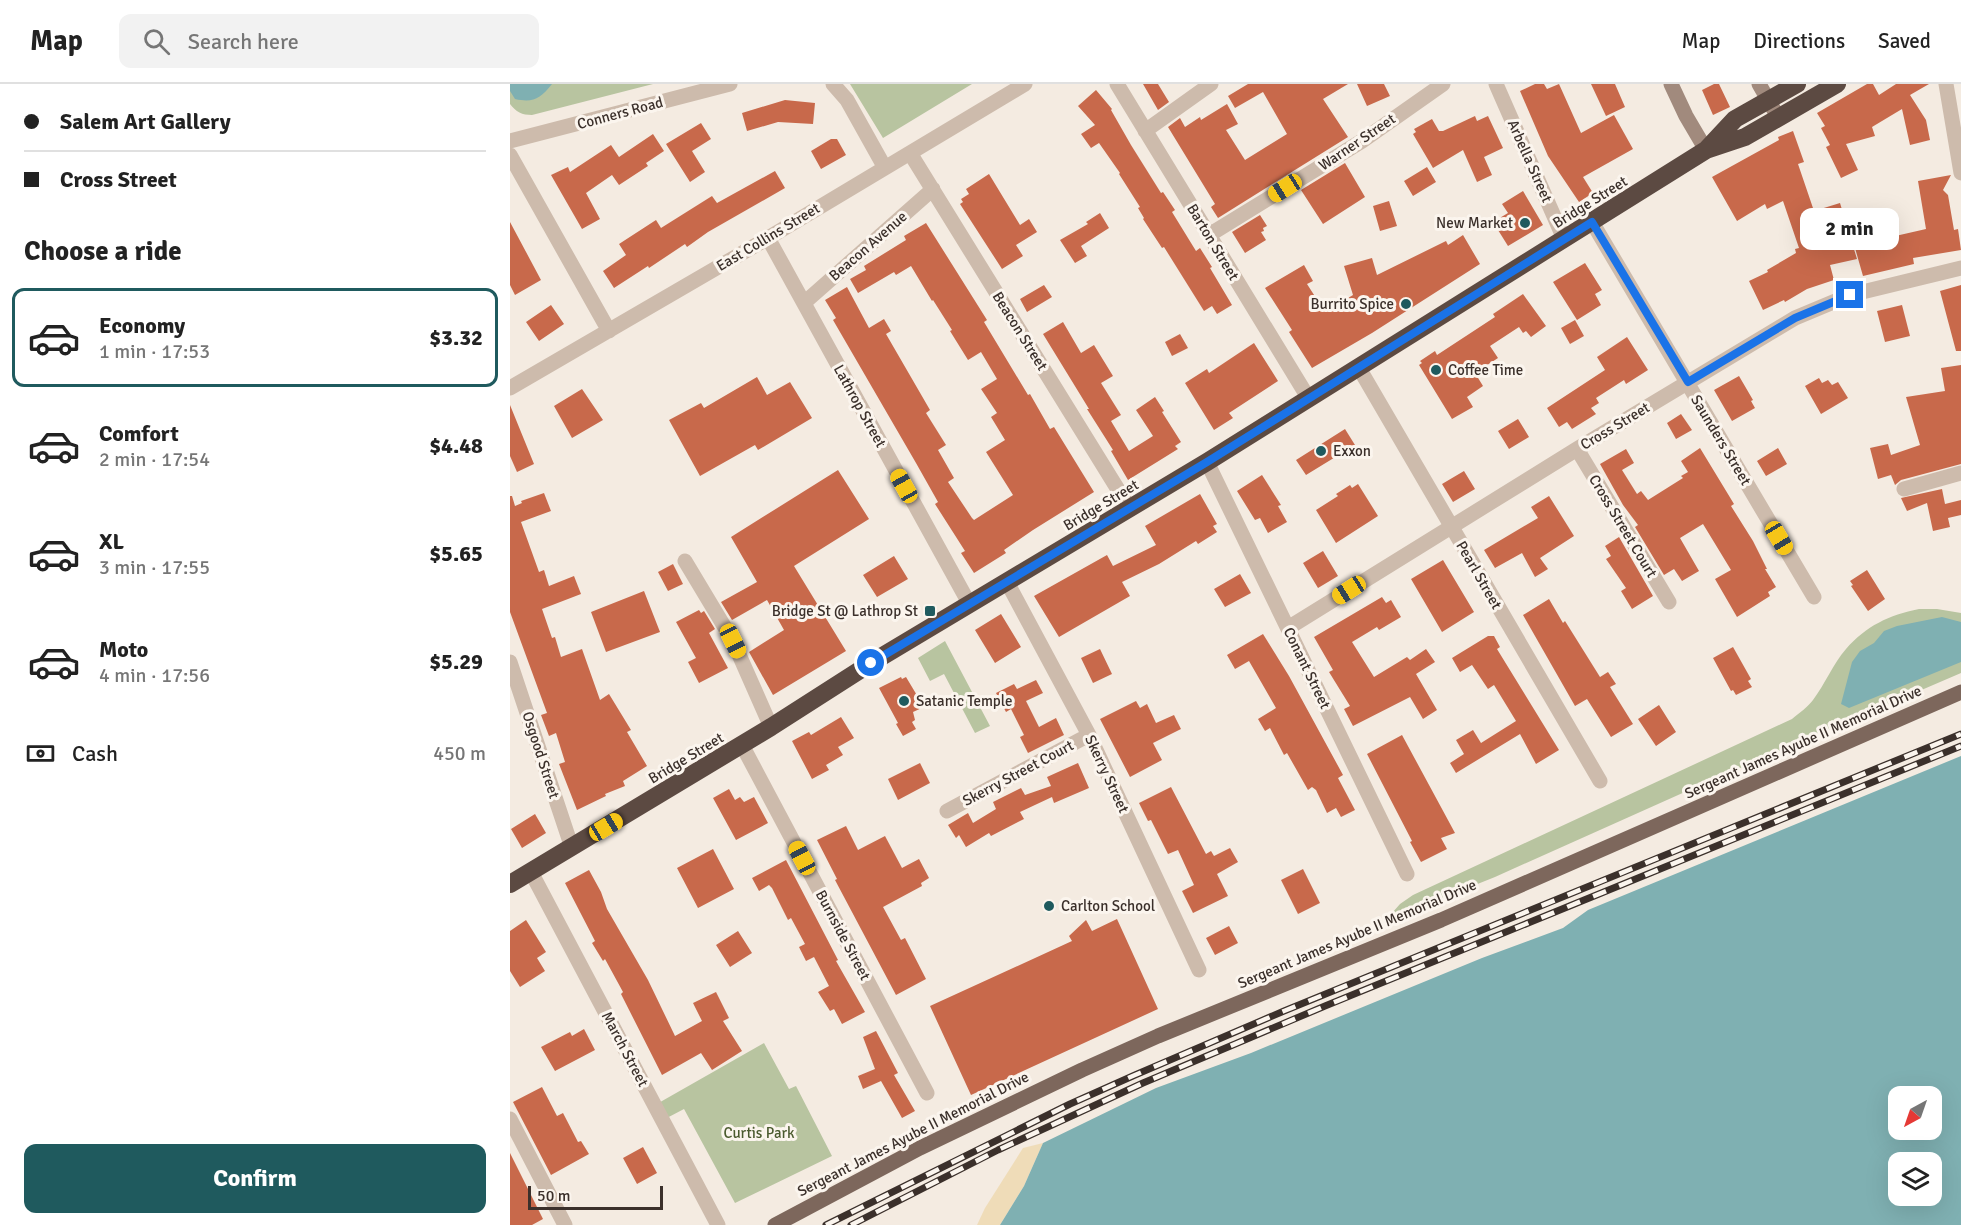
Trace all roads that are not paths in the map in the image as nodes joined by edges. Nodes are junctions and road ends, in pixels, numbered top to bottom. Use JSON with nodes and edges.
{"nodes":[{"id":1,"x":730,"y":84,"type":"edge"},
{"id":2,"x":833,"y":84,"type":"edge"},
{"id":3,"x":1025,"y":84,"type":"edge"},
{"id":4,"x":1117,"y":84,"type":"edge"},
{"id":5,"x":1211,"y":84,"type":"edge"},
{"id":6,"x":1443,"y":84,"type":"edge"},
{"id":7,"x":1496,"y":84,"type":"edge"},
{"id":8,"x":1671,"y":84,"type":"edge"},
{"id":9,"x":1797,"y":84,"type":"edge"},
{"id":10,"x":1837,"y":84,"type":"edge"},
{"id":11,"x":1946,"y":84,"type":"edge"},
{"id":12,"x":1764,"y":92,"type":"edge"},
{"id":13,"x":1779,"y":118,"type":"junction"},
{"id":14,"x":1145,"y":131,"type":"junction"},
{"id":15,"x":510,"y":141,"type":"edge"},
{"id":16,"x":1706,"y":150,"type":"junction"},
{"id":17,"x":910,"y":153,"type":"junction"},
{"id":18,"x":510,"y":155,"type":"edge"},
{"id":19,"x":885,"y":168,"type":"junction"},
{"id":20,"x":1961,"y":173,"type":"edge"},
{"id":21,"x":933,"y":189,"type":"junction"},
{"id":22,"x":1592,"y":222,"type":"junction"},
{"id":23,"x":1209,"y":235,"type":"junction"},
{"id":24,"x":768,"y":238,"type":"junction"},
{"id":25,"x":1564,"y":239,"type":"junction"},
{"id":26,"x":1961,"y":268,"type":"edge"},
{"id":27,"x":804,"y":303,"type":"junction"},
{"id":28,"x":609,"y":331,"type":"junction"},
{"id":29,"x":1359,"y":368,"type":"junction"},
{"id":30,"x":1688,"y":382,"type":"junction"},
{"id":31,"x":510,"y":388,"type":"edge"},
{"id":32,"x":1309,"y":399,"type":"junction"},
{"id":33,"x":1577,"y":449,"type":"junction"},
{"id":34,"x":1207,"y":462,"type":"junction"},
{"id":35,"x":1961,"y":473,"type":"edge"},
{"id":36,"x":1904,"y":489,"type":"dead end"},
{"id":37,"x":1130,"y":508,"type":"junction"},
{"id":38,"x":1451,"y":528,"type":"junction"},
{"id":39,"x":685,"y":561,"type":"dead end"},
{"id":40,"x":1007,"y":582,"type":"junction"},
{"id":41,"x":1814,"y":597,"type":"dead end"},
{"id":42,"x":1669,"y":602,"type":"dead end"},
{"id":43,"x":970,"y":605,"type":"junction"},
{"id":44,"x":1288,"y":628,"type":"junction"},
{"id":45,"x":510,"y":662,"type":"edge"},
{"id":46,"x":1961,"y":692,"type":"edge"},
{"id":47,"x":771,"y":727,"type":"junction"},
{"id":48,"x":1089,"y":735,"type":"junction"},
{"id":49,"x":742,"y":745,"type":"junction"},
{"id":50,"x":1600,"y":781,"type":"dead end"},
{"id":51,"x":947,"y":811,"type":"dead end"},
{"id":52,"x":572,"y":848,"type":"junction"},
{"id":53,"x":531,"y":872,"type":"junction"},
{"id":54,"x":1407,"y":874,"type":"dead end"},
{"id":55,"x":510,"y":885,"type":"edge"},
{"id":56,"x":1199,"y":970,"type":"dead end"},
{"id":57,"x":927,"y":1093,"type":"dead end"},
{"id":58,"x":510,"y":1119,"type":"edge"},
{"id":59,"x":716,"y":1220,"type":"edge"},
{"id":60,"x":564,"y":1225,"type":"edge"},
{"id":61,"x":775,"y":1225,"type":"edge"}],
"edges":[{"from":1,"to":15,"type":"street","name":"Conners Road"},
{"from":2,"to":19,"type":"street"},
{"from":3,"to":17,"type":"street","name":"East Collins Street"},
{"from":4,"to":14,"type":"street","name":"Barton Street"},
{"from":5,"to":14,"type":"street"},
{"from":6,"to":23,"type":"street","name":"Warner Street"},
{"from":7,"to":25,"type":"street","name":"Arbella Street"},
{"from":8,"to":16,"type":"main road"},
{"from":9,"to":12,"type":"highway","name":"Bridge Street"},
{"from":10,"to":13,"type":"highway","name":"Bridge Street"},
{"from":11,"to":20,"type":"street"},
{"from":12,"to":13,"type":"main road"},
{"from":12,"to":16,"type":"highway","name":"Bridge Street"},
{"from":13,"to":16,"type":"highway","name":"Bridge Street"},
{"from":14,"to":23,"type":"street","name":"Barton Street"},
{"from":16,"to":22,"type":"highway","name":"Bridge Street"},
{"from":17,"to":19,"type":"street","name":"East Collins Street"},
{"from":17,"to":21,"type":"street","name":"Beacon Street"},
{"from":18,"to":28,"type":"street"},
{"from":19,"to":24,"type":"street","name":"East Collins Street"},
{"from":21,"to":27,"type":"street","name":"Beacon Avenue"},
{"from":21,"to":37,"type":"street","name":"Beacon Street"},
{"from":22,"to":25,"type":"highway","name":"Bridge Street"},
{"from":22,"to":30,"type":"street","name":"Saunders Street"},
{"from":23,"to":32,"type":"street","name":"Barton Street"},
{"from":24,"to":27,"type":"street","name":"Lathrop Street"},
{"from":24,"to":28,"type":"street","name":"East Collins Street"},
{"from":25,"to":29,"type":"highway","name":"Bridge Street"},
{"from":26,"to":30,"type":"street","name":"Cross Street"},
{"from":27,"to":43,"type":"street","name":"Lathrop Street"},
{"from":28,"to":31,"type":"street","name":"East Collins Street"},
{"from":29,"to":32,"type":"highway","name":"Bridge Street"},
{"from":29,"to":38,"type":"street","name":"Pearl Street"},
{"from":30,"to":33,"type":"street","name":"Cross Street"},
{"from":30,"to":41,"type":"street","name":"Saunders Street"},
{"from":32,"to":34,"type":"highway","name":"Bridge Street"},
{"from":33,"to":38,"type":"street","name":"Cross Street"},
{"from":33,"to":42,"type":"street","name":"Cross Street Court"},
{"from":34,"to":37,"type":"highway","name":"Bridge Street"},
{"from":34,"to":44,"type":"street","name":"Conant Street"},
{"from":35,"to":36,"type":"street"},
{"from":37,"to":40,"type":"highway","name":"Bridge Street"},
{"from":38,"to":44,"type":"street","name":"Cross Street"},
{"from":38,"to":50,"type":"street","name":"Pearl Street"},
{"from":39,"to":47,"type":"street"},
{"from":40,"to":43,"type":"highway","name":"Bridge Street"},
{"from":40,"to":48,"type":"street","name":"Skerry Street"},
{"from":43,"to":47,"type":"highway","name":"Bridge Street"},
{"from":44,"to":54,"type":"street","name":"Conant Street"},
{"from":45,"to":52,"type":"street","name":"Osgood Street"},
{"from":46,"to":61,"type":"main road","name":"Sergeant James Ayube II Memorial Drive"},
{"from":47,"to":49,"type":"highway","name":"Bridge Street"},
{"from":48,"to":51,"type":"street","name":"Skerry Street Court"},
{"from":48,"to":56,"type":"street","name":"Skerry Street"},
{"from":49,"to":52,"type":"highway","name":"Bridge Street"},
{"from":49,"to":57,"type":"street","name":"Burnside Street"},
{"from":52,"to":53,"type":"highway","name":"Bridge Street"},
{"from":53,"to":55,"type":"highway","name":"Bridge Street"},
{"from":53,"to":59,"type":"street","name":"March Street"},
{"from":58,"to":60,"type":"street"}]}
